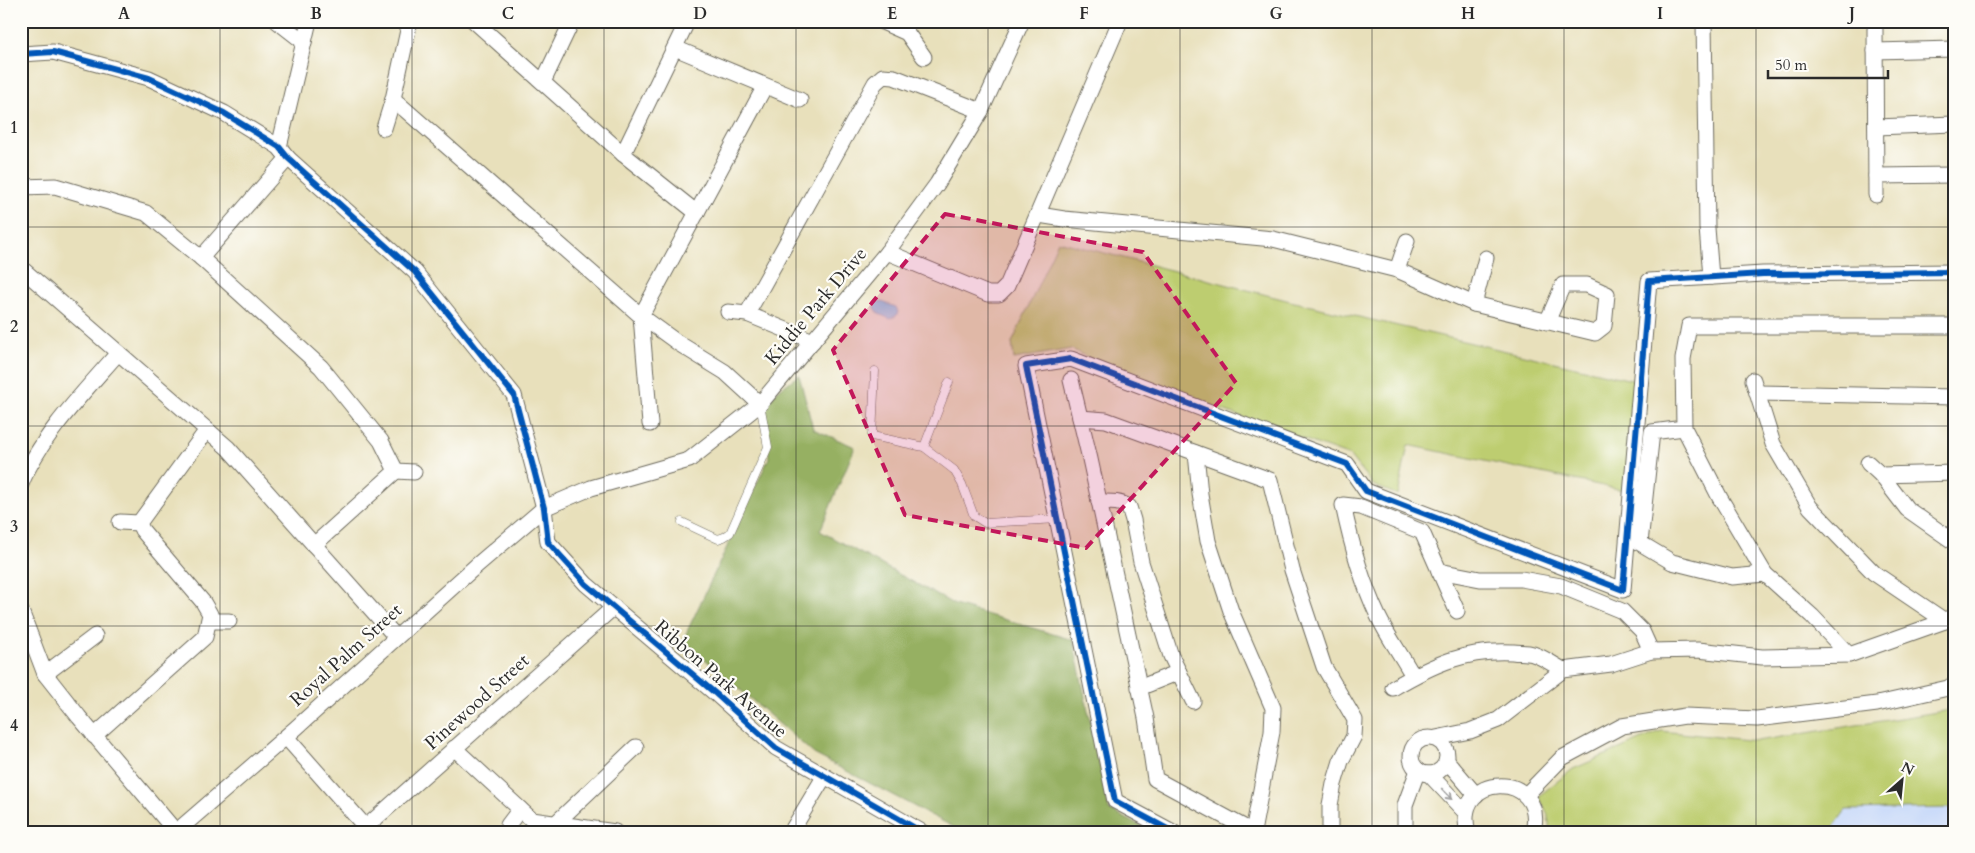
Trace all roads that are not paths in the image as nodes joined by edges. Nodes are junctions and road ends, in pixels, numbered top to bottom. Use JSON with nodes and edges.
{"nodes":[{"id":1,"x":277,"y":21,"type":"edge"},
{"id":2,"x":309,"y":21,"type":"edge"},
{"id":3,"x":410,"y":21,"type":"edge"},
{"id":4,"x":474,"y":21,"type":"edge"},
{"id":5,"x":572,"y":21,"type":"edge"},
{"id":6,"x":880,"y":21,"type":"edge"},
{"id":7,"x":1022,"y":21,"type":"edge"},
{"id":8,"x":1120,"y":21,"type":"edge"},
{"id":9,"x":1704,"y":21,"type":"edge"},
{"id":10,"x":685,"y":26,"type":"dead end"},
{"id":11,"x":490,"y":27,"type":"edge"},
{"id":12,"x":1875,"y":29,"type":"dead end"},
{"id":13,"x":304,"y":42,"type":"junction"},
{"id":14,"x":675,"y":48,"type":"junction"},
{"id":15,"x":1954,"y":49,"type":"edge"},
{"id":16,"x":1875,"y":51,"type":"junction"},
{"id":17,"x":21,"y":54,"type":"edge"},
{"id":18,"x":924,"y":57,"type":"dead end"},
{"id":19,"x":543,"y":82,"type":"junction"},
{"id":20,"x":765,"y":86,"type":"junction"},
{"id":21,"x":393,"y":99,"type":"junction"},
{"id":22,"x":800,"y":100,"type":"dead end"},
{"id":23,"x":981,"y":111,"type":"junction"},
{"id":24,"x":1954,"y":124,"type":"edge"},
{"id":25,"x":1876,"y":127,"type":"junction"},
{"id":26,"x":384,"y":128,"type":"dead end"},
{"id":27,"x":283,"y":153,"type":"junction"},
{"id":28,"x":623,"y":154,"type":"junction"},
{"id":29,"x":1954,"y":175,"type":"edge"},
{"id":30,"x":1876,"y":176,"type":"junction"},
{"id":31,"x":21,"y":187,"type":"edge"},
{"id":32,"x":1876,"y":195,"type":"dead end"},
{"id":33,"x":697,"y":213,"type":"junction"},
{"id":34,"x":1039,"y":215,"type":"junction"},
{"id":35,"x":1407,"y":241,"type":"dead end"},
{"id":36,"x":887,"y":252,"type":"junction"},
{"id":37,"x":201,"y":258,"type":"junction"},
{"id":38,"x":1486,"y":258,"type":"dead end"},
{"id":39,"x":21,"y":268,"type":"edge"},
{"id":40,"x":1397,"y":270,"type":"junction"},
{"id":41,"x":1954,"y":272,"type":"edge"},
{"id":42,"x":1711,"y":277,"type":"junction"},
{"id":43,"x":1474,"y":304,"type":"junction"},
{"id":44,"x":728,"y":312,"type":"dead end"},
{"id":45,"x":747,"y":314,"type":"junction"},
{"id":46,"x":641,"y":316,"type":"junction"},
{"id":47,"x":1547,"y":322,"type":"dead end"},
{"id":48,"x":1954,"y":326,"type":"edge"},
{"id":49,"x":813,"y":341,"type":"junction"},
{"id":50,"x":118,"y":353,"type":"junction"},
{"id":51,"x":875,"y":371,"type":"dead end"},
{"id":52,"x":1071,"y":380,"type":"dead end"},
{"id":53,"x":949,"y":382,"type":"dead end"},
{"id":54,"x":1954,"y":397,"type":"edge"},
{"id":55,"x":760,"y":404,"type":"junction"},
{"id":56,"x":1080,"y":418,"type":"junction"},
{"id":57,"x":650,"y":424,"type":"dead end"},
{"id":58,"x":1684,"y":428,"type":"junction"},
{"id":59,"x":207,"y":430,"type":"junction"},
{"id":60,"x":924,"y":447,"type":"junction"},
{"id":61,"x":1196,"y":453,"type":"junction"},
{"id":62,"x":1868,"y":463,"type":"dead end"},
{"id":63,"x":396,"y":471,"type":"junction"},
{"id":64,"x":414,"y":472,"type":"dead end"},
{"id":65,"x":1954,"y":473,"type":"edge"},
{"id":66,"x":1882,"y":475,"type":"junction"},
{"id":67,"x":21,"y":484,"type":"edge"},
{"id":68,"x":1099,"y":502,"type":"junction"},
{"id":69,"x":544,"y":508,"type":"junction"},
{"id":70,"x":1058,"y":519,"type":"junction"},
{"id":71,"x":120,"y":522,"type":"dead end"},
{"id":72,"x":682,"y":522,"type":"dead end"},
{"id":73,"x":139,"y":523,"type":"junction"},
{"id":74,"x":1954,"y":542,"type":"edge"},
{"id":75,"x":314,"y":545,"type":"junction"},
{"id":76,"x":1439,"y":571,"type":"junction"},
{"id":77,"x":1764,"y":574,"type":"junction"},
{"id":78,"x":614,"y":607,"type":"junction"},
{"id":79,"x":21,"y":611,"type":"edge"},
{"id":80,"x":1457,"y":611,"type":"dead end"},
{"id":81,"x":1950,"y":618,"type":"edge"},
{"id":82,"x":209,"y":621,"type":"junction"},
{"id":83,"x":229,"y":621,"type":"dead end"},
{"id":84,"x":94,"y":636,"type":"dead end"},
{"id":85,"x":396,"y":637,"type":"junction"},
{"id":86,"x":1651,"y":651,"type":"junction"},
{"id":87,"x":1849,"y":655,"type":"junction"},
{"id":88,"x":1563,"y":670,"type":"junction"},
{"id":89,"x":1179,"y":672,"type":"junction"},
{"id":90,"x":45,"y":674,"type":"junction"},
{"id":91,"x":1413,"y":676,"type":"junction"},
{"id":92,"x":1954,"y":684,"type":"edge"},
{"id":93,"x":1139,"y":688,"type":"junction"},
{"id":94,"x":1393,"y":688,"type":"dead end"},
{"id":95,"x":1193,"y":701,"type":"dead end"},
{"id":96,"x":94,"y":736,"type":"junction"},
{"id":97,"x":286,"y":737,"type":"junction"},
{"id":98,"x":1436,"y":738,"type":"junction"},
{"id":99,"x":636,"y":747,"type":"dead end"},
{"id":100,"x":454,"y":748,"type":"junction"},
{"id":101,"x":1447,"y":761,"type":"junction"},
{"id":102,"x":1423,"y":772,"type":"junction"},
{"id":103,"x":824,"y":777,"type":"junction"},
{"id":104,"x":1476,"y":795,"type":"junction"},
{"id":105,"x":1526,"y":795,"type":"junction"},
{"id":106,"x":520,"y":809,"type":"junction"},
{"id":107,"x":1466,"y":813,"type":"junction"},
{"id":108,"x":556,"y":823,"type":"junction"},
{"id":109,"x":508,"y":825,"type":"dead end"},
{"id":110,"x":368,"y":829,"type":"edge"},
{"id":111,"x":176,"y":832,"type":"edge"},
{"id":112,"x":615,"y":832,"type":"edge"},
{"id":113,"x":792,"y":832,"type":"edge"},
{"id":114,"x":922,"y":832,"type":"edge"},
{"id":115,"x":1173,"y":832,"type":"edge"},
{"id":116,"x":1253,"y":832,"type":"edge"},
{"id":117,"x":1330,"y":832,"type":"edge"},
{"id":118,"x":1405,"y":832,"type":"edge"},
{"id":119,"x":1468,"y":832,"type":"edge"},
{"id":120,"x":1533,"y":832,"type":"edge"}],
"edges":[{"from":1,"to":13,"type":"street"},
{"from":2,"to":13,"type":"street"},
{"from":3,"to":21,"type":"street"},
{"from":4,"to":11,"type":"street"},
{"from":5,"to":19,"type":"street"},
{"from":6,"to":18,"type":"street"},
{"from":7,"to":23,"type":"street","name":"Kiddie Park Drive"},
{"from":8,"to":34,"type":"street"},
{"from":9,"to":42,"type":"street"},
{"from":10,"to":14,"type":"street"},
{"from":11,"to":19,"type":"street"},
{"from":12,"to":16,"type":"street"},
{"from":13,"to":27,"type":"street"},
{"from":14,"to":20,"type":"street"},
{"from":14,"to":28,"type":"street"},
{"from":15,"to":16,"type":"street"},
{"from":16,"to":25,"type":"street"},
{"from":17,"to":27,"type":"street","name":"Ribbon Park Avenue"},
{"from":19,"to":28,"type":"street"},
{"from":20,"to":22,"type":"street"},
{"from":20,"to":33,"type":"street"},
{"from":21,"to":26,"type":"street"},
{"from":21,"to":46,"type":"street"},
{"from":23,"to":36,"type":"street","name":"Kiddie Park Drive"},
{"from":23,"to":45,"type":"street"},
{"from":24,"to":25,"type":"street"},
{"from":25,"to":30,"type":"street"},
{"from":27,"to":37,"type":"street"},
{"from":27,"to":69,"type":"street","name":"Ribbon Park Avenue"},
{"from":28,"to":33,"type":"street"},
{"from":29,"to":30,"type":"street"},
{"from":30,"to":32,"type":"street"},
{"from":31,"to":37,"type":"street"},
{"from":33,"to":46,"type":"street"},
{"from":34,"to":36,"type":"street"},
{"from":34,"to":40,"type":"street"},
{"from":35,"to":40,"type":"street"},
{"from":36,"to":49,"type":"street","name":"Kiddie Park Drive"},
{"from":37,"to":63,"type":"street"},
{"from":38,"to":43,"type":"street"},
{"from":39,"to":50,"type":"street"},
{"from":40,"to":43,"type":"street"},
{"from":41,"to":42,"type":"street"},
{"from":42,"to":70,"type":"street"},
{"from":43,"to":47,"type":"street"},
{"from":44,"to":45,"type":"street"},
{"from":45,"to":49,"type":"street"},
{"from":46,"to":55,"type":"street"},
{"from":46,"to":57,"type":"street"},
{"from":48,"to":58,"type":"street"},
{"from":49,"to":55,"type":"street","name":"Kiddie Park Drive"},
{"from":50,"to":59,"type":"street"},
{"from":50,"to":67,"type":"street"},
{"from":51,"to":60,"type":"lane"},
{"from":52,"to":56,"type":"street"},
{"from":53,"to":60,"type":"lane"},
{"from":54,"to":81,"type":"street"},
{"from":55,"to":69,"type":"street","name":"Kiddie Park Drive"},
{"from":55,"to":72,"type":"lane"},
{"from":56,"to":61,"type":"street"},
{"from":56,"to":68,"type":"street"},
{"from":58,"to":77,"type":"street"},
{"from":58,"to":77,"type":"street"},
{"from":59,"to":73,"type":"street"},
{"from":59,"to":75,"type":"street"},
{"from":60,"to":70,"type":"lane"},
{"from":61,"to":116,"type":"street"},
{"from":61,"to":117,"type":"street"},
{"from":62,"to":66,"type":"street"},
{"from":63,"to":64,"type":"street"},
{"from":63,"to":75,"type":"street"},
{"from":65,"to":66,"type":"street"},
{"from":66,"to":74,"type":"street"},
{"from":68,"to":89,"type":"street"},
{"from":68,"to":93,"type":"street"},
{"from":69,"to":78,"type":"street","name":"Ribbon Park Avenue"},
{"from":69,"to":85,"type":"street","name":"Royal Palm Street"},
{"from":70,"to":115,"type":"street"},
{"from":71,"to":73,"type":"street"},
{"from":73,"to":82,"type":"street"},
{"from":75,"to":85,"type":"street"},
{"from":76,"to":80,"type":"street"},
{"from":76,"to":86,"type":"street"},
{"from":76,"to":91,"type":"street"},
{"from":77,"to":87,"type":"street"},
{"from":78,"to":100,"type":"street","name":"Pinewood Street"},
{"from":78,"to":103,"type":"street","name":"Ribbon Park Avenue"},
{"from":79,"to":90,"type":"street"},
{"from":81,"to":87,"type":"street"},
{"from":82,"to":83,"type":"street"},
{"from":82,"to":96,"type":"street"},
{"from":84,"to":90,"type":"street"},
{"from":85,"to":97,"type":"street","name":"Royal Palm Street"},
{"from":86,"to":87,"type":"street"},
{"from":86,"to":88,"type":"street"},
{"from":88,"to":91,"type":"street"},
{"from":88,"to":98,"type":"street"},
{"from":89,"to":93,"type":"street"},
{"from":89,"to":95,"type":"street"},
{"from":90,"to":96,"type":"street"},
{"from":91,"to":94,"type":"street"},
{"from":92,"to":105,"type":"street"},
{"from":93,"to":116,"type":"street"},
{"from":96,"to":111,"type":"street"},
{"from":97,"to":110,"type":"street"},
{"from":97,"to":111,"type":"street","name":"Royal Palm Street"},
{"from":98,"to":101,"type":"street"},
{"from":98,"to":102,"type":"street"},
{"from":99,"to":108,"type":"street"},
{"from":100,"to":106,"type":"street"},
{"from":100,"to":110,"type":"street","name":"Pinewood Street"},
{"from":101,"to":102,"type":"street"},
{"from":101,"to":104,"type":"street"},
{"from":102,"to":107,"type":"street","one_way":true},
{"from":102,"to":118,"type":"street"},
{"from":103,"to":113,"type":"street"},
{"from":103,"to":114,"type":"street","name":"Ribbon Park Avenue"},
{"from":104,"to":105,"type":"street"},
{"from":104,"to":107,"type":"street"},
{"from":105,"to":120,"type":"street"},
{"from":106,"to":108,"type":"street"},
{"from":106,"to":109,"type":"street"},
{"from":107,"to":119,"type":"street"},
{"from":108,"to":112,"type":"street"}]}
